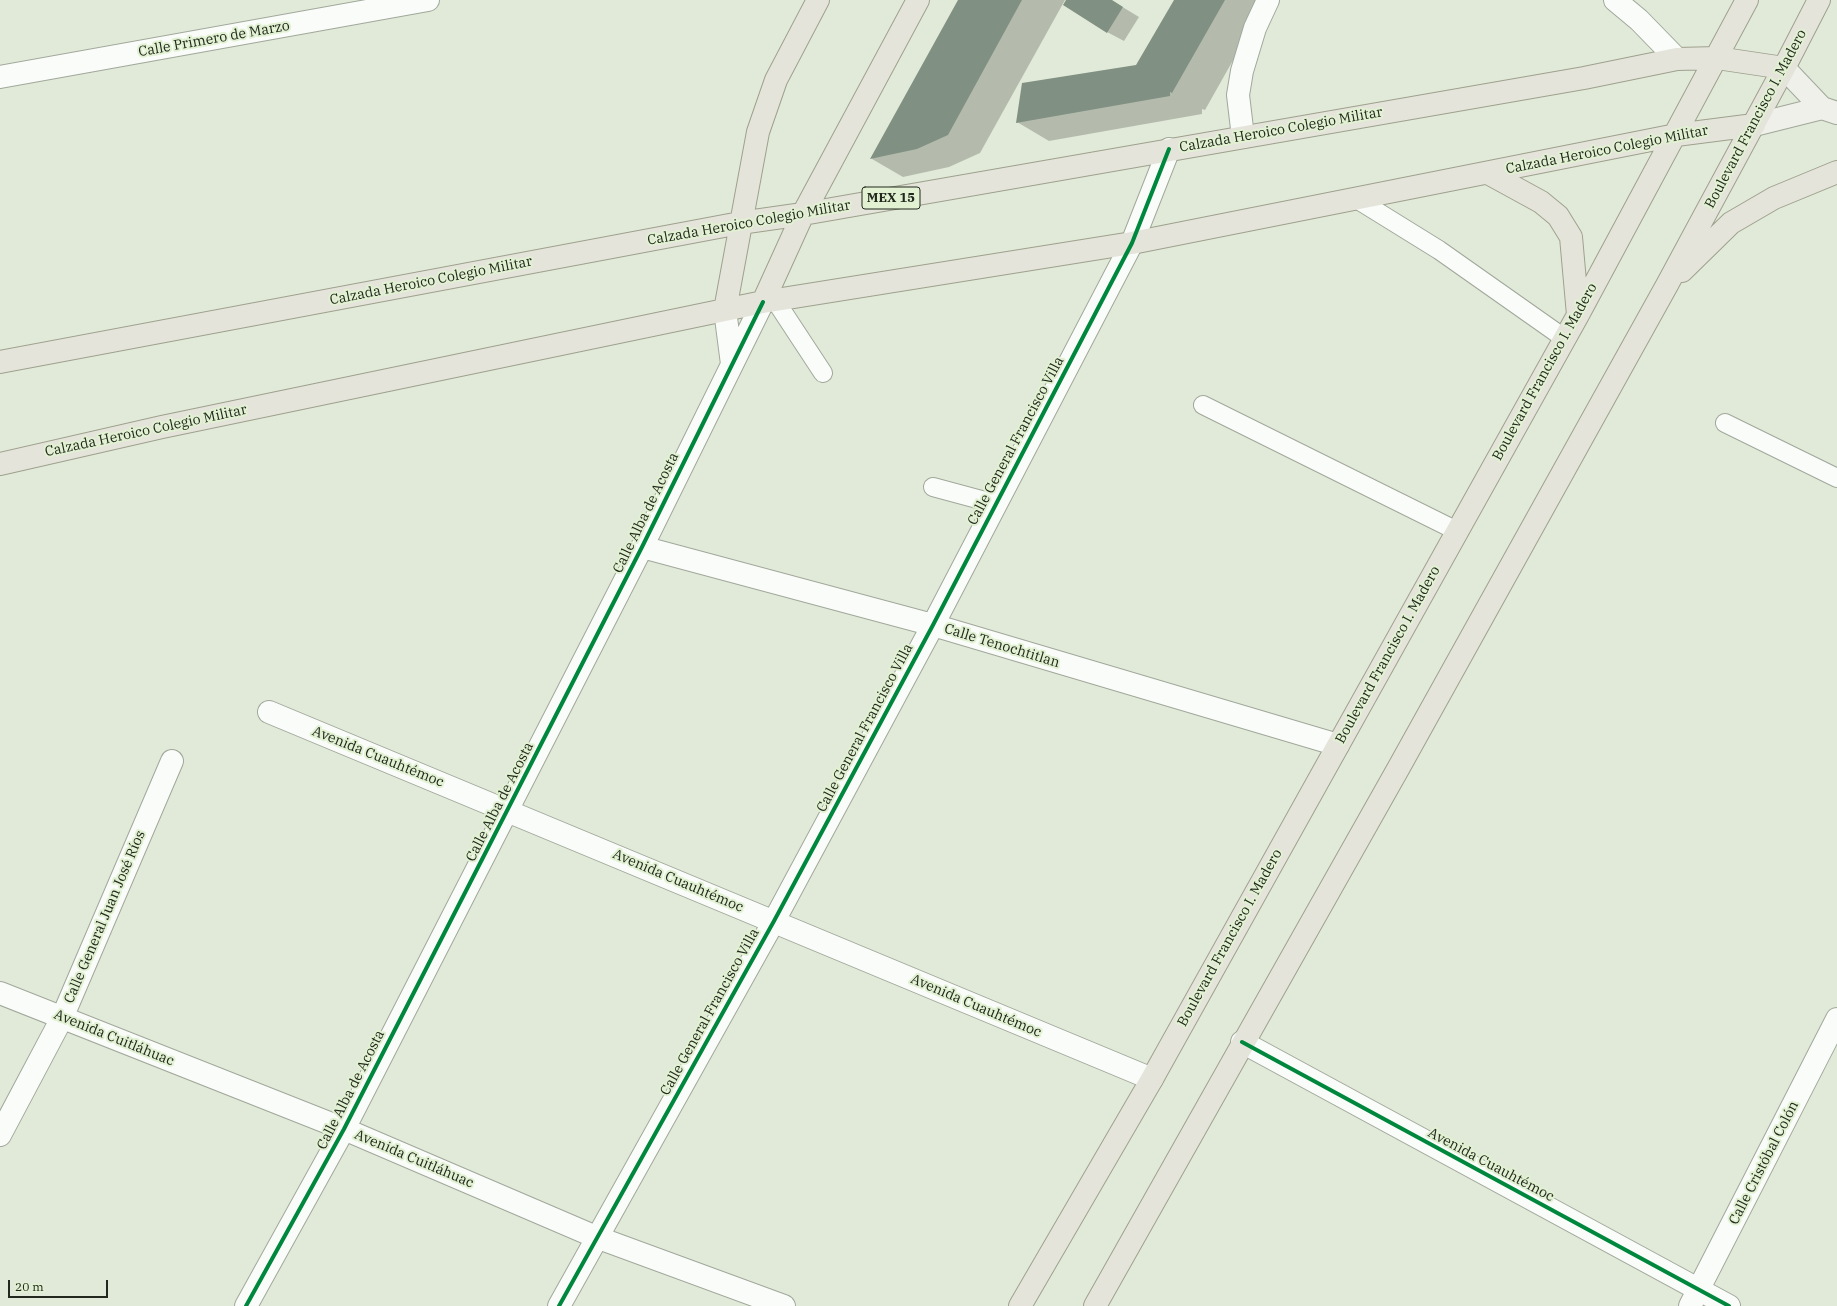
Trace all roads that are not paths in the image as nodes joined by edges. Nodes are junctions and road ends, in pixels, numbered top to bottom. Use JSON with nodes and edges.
{"nodes":[{"id":1,"x":428,"y":0,"type":"edge"},
{"id":2,"x":818,"y":0,"type":"edge"},
{"id":3,"x":918,"y":0,"type":"edge"},
{"id":4,"x":1268,"y":0,"type":"edge"},
{"id":5,"x":1615,"y":0,"type":"edge"},
{"id":6,"x":1748,"y":0,"type":"edge"},
{"id":7,"x":1818,"y":0,"type":"edge"},
{"id":8,"x":394,"y":3,"type":"edge"},
{"id":9,"x":1717,"y":58,"type":"junction"},
{"id":10,"x":1677,"y":59,"type":"junction"},
{"id":11,"x":1784,"y":68,"type":"junction"},
{"id":12,"x":0,"y":77,"type":"edge"},
{"id":13,"x":1830,"y":111,"type":"edge"},
{"id":14,"x":1754,"y":125,"type":"junction"},
{"id":15,"x":1676,"y":134,"type":"junction"},
{"id":16,"x":1243,"y":137,"type":"junction"},
{"id":17,"x":1169,"y":149,"type":"junction"},
{"id":18,"x":1837,"y":172,"type":"edge"},
{"id":19,"x":1488,"y":173,"type":"junction"},
{"id":20,"x":1355,"y":198,"type":"junction"},
{"id":21,"x":803,"y":214,"type":"junction"},
{"id":22,"x":740,"y":223,"type":"junction"},
{"id":23,"x":1132,"y":243,"type":"junction"},
{"id":24,"x":1667,"y":286,"type":"junction"},
{"id":25,"x":769,"y":301,"type":"junction"},
{"id":26,"x":725,"y":310,"type":"junction"},
{"id":27,"x":1578,"y":315,"type":"junction"},
{"id":28,"x":1564,"y":338,"type":"junction"},
{"id":29,"x":0,"y":362,"type":"edge"},
{"id":30,"x":732,"y":364,"type":"junction"},
{"id":31,"x":823,"y":373,"type":"dead end"},
{"id":32,"x":1203,"y":405,"type":"dead end"},
{"id":33,"x":1725,"y":423,"type":"dead end"},
{"id":34,"x":0,"y":464,"type":"edge"},
{"id":35,"x":1837,"y":478,"type":"edge"},
{"id":36,"x":933,"y":487,"type":"dead end"},
{"id":37,"x":996,"y":504,"type":"junction"},
{"id":38,"x":1457,"y":531,"type":"junction"},
{"id":39,"x":642,"y":547,"type":"junction"},
{"id":40,"x":932,"y":625,"type":"junction"},
{"id":41,"x":269,"y":712,"type":"dead end"},
{"id":42,"x":1338,"y":745,"type":"junction"},
{"id":43,"x":172,"y":761,"type":"dead end"},
{"id":44,"x":508,"y":810,"type":"junction"},
{"id":45,"x":774,"y":921,"type":"junction"},
{"id":46,"x":0,"y":992,"type":"edge"},
{"id":47,"x":62,"y":1018,"type":"junction"},
{"id":48,"x":1837,"y":1019,"type":"edge"},
{"id":49,"x":1242,"y":1042,"type":"junction"},
{"id":50,"x":1152,"y":1079,"type":"junction"},
{"id":51,"x":344,"y":1129,"type":"junction"},
{"id":52,"x":0,"y":1135,"type":"edge"},
{"id":53,"x":596,"y":1238,"type":"junction"},
{"id":54,"x":1694,"y":1298,"type":"edge"},
{"id":55,"x":246,"y":1306,"type":"edge"},
{"id":56,"x":559,"y":1306,"type":"edge"},
{"id":57,"x":784,"y":1306,"type":"edge"},
{"id":58,"x":1020,"y":1306,"type":"edge"},
{"id":59,"x":1095,"y":1306,"type":"edge"},
{"id":60,"x":1730,"y":1306,"type":"edge"}],
"edges":[{"from":1,"to":8,"type":"street","name":"Calle Primero de Marzo"},
{"from":2,"to":22,"type":"main road"},
{"from":3,"to":21,"type":"main road"},
{"from":4,"to":16,"type":"street"},
{"from":5,"to":10,"type":"street"},
{"from":6,"to":9,"type":"main road","name":"Boulevard Francisco I. Madero"},
{"from":7,"to":11,"type":"main road","name":"Boulevard Francisco I. Madero"},
{"from":8,"to":12,"type":"street","name":"Calle Primero de Marzo"},
{"from":9,"to":10,"type":"main road","name":"Calzada Heroico Colegio Militar","number":"MEX 15"},
{"from":9,"to":11,"type":"main road","name":"Calzada Heroico Colegio Militar","number":"MEX 15"},
{"from":9,"to":15,"type":"main road","name":"Boulevard Francisco I. Madero"},
{"from":10,"to":16,"type":"main road","name":"Calzada Heroico Colegio Militar","number":"MEX 15"},
{"from":11,"to":13,"type":"main road"},
{"from":11,"to":14,"type":"main road","name":"Boulevard Francisco I. Madero"},
{"from":13,"to":14,"type":"main road"},
{"from":14,"to":15,"type":"main road","name":"Calzada Heroico Colegio Militar"},
{"from":14,"to":24,"type":"main road","name":"Boulevard Francisco I. Madero"},
{"from":15,"to":19,"type":"main road","name":"Calzada Heroico Colegio Militar"},
{"from":15,"to":27,"type":"main road","name":"Boulevard Francisco I. Madero"},
{"from":16,"to":17,"type":"main road","name":"Calzada Heroico Colegio Militar","number":"MEX 15"},
{"from":17,"to":21,"type":"main road","name":"Calzada Heroico Colegio Militar","number":"MEX 15"},
{"from":17,"to":23,"type":"street","name":"Calle General Francisco Villa"},
{"from":18,"to":24,"type":"main road"},
{"from":19,"to":20,"type":"main road","name":"Calzada Heroico Colegio Militar"},
{"from":19,"to":27,"type":"main road"},
{"from":20,"to":23,"type":"main road","name":"Calzada Heroico Colegio Militar"},
{"from":20,"to":28,"type":"lane"},
{"from":21,"to":22,"type":"main road","name":"Calzada Heroico Colegio Militar","number":"MEX 15"},
{"from":21,"to":25,"type":"main road"},
{"from":22,"to":26,"type":"main road"},
{"from":22,"to":29,"type":"main road","name":"Calzada Heroico Colegio Militar","number":"MEX 15"},
{"from":23,"to":25,"type":"main road","name":"Calzada Heroico Colegio Militar"},
{"from":23,"to":37,"type":"street","name":"Calle General Francisco Villa"},
{"from":24,"to":49,"type":"main road","name":"Boulevard Francisco I. Madero"},
{"from":25,"to":26,"type":"main road","name":"Calzada Heroico Colegio Militar"},
{"from":25,"to":30,"type":"street","name":"Calle Alba de Acosta"},
{"from":25,"to":31,"type":"lane"},
{"from":26,"to":30,"type":"street"},
{"from":26,"to":34,"type":"main road","name":"Calzada Heroico Colegio Militar"},
{"from":27,"to":28,"type":"main road","name":"Boulevard Francisco I. Madero"},
{"from":28,"to":38,"type":"main road","name":"Boulevard Francisco I. Madero"},
{"from":30,"to":39,"type":"street","name":"Calle Alba de Acosta"},
{"from":32,"to":38,"type":"lane"},
{"from":33,"to":35,"type":"lane"},
{"from":36,"to":37,"type":"lane"},
{"from":37,"to":40,"type":"street","name":"Calle General Francisco Villa"},
{"from":38,"to":42,"type":"main road","name":"Boulevard Francisco I. Madero"},
{"from":39,"to":40,"type":"street","name":"Calle Tenochtitlan"},
{"from":39,"to":44,"type":"street","name":"Calle Alba de Acosta"},
{"from":40,"to":42,"type":"street","name":"Calle Tenochtitlan"},
{"from":40,"to":45,"type":"street","name":"Calle General Francisco Villa"},
{"from":41,"to":44,"type":"street","name":"Avenida Cuauhtémoc"},
{"from":42,"to":50,"type":"main road","name":"Boulevard Francisco I. Madero"},
{"from":43,"to":47,"type":"street","name":"Calle General Juan José Ríos"},
{"from":44,"to":45,"type":"street","name":"Avenida Cuauhtémoc"},
{"from":44,"to":51,"type":"street","name":"Calle Alba de Acosta"},
{"from":45,"to":50,"type":"street","name":"Avenida Cuauhtémoc"},
{"from":45,"to":53,"type":"street","name":"Calle General Francisco Villa"},
{"from":46,"to":47,"type":"street","name":"Avenida Cuitláhuac"},
{"from":47,"to":51,"type":"street","name":"Avenida Cuitláhuac"},
{"from":47,"to":52,"type":"street","name":"Calle General Juan José Ríos"},
{"from":48,"to":54,"type":"street","name":"Calle Cristóbal Colón"},
{"from":49,"to":54,"type":"street","name":"Avenida Cuauhtémoc"},
{"from":49,"to":59,"type":"main road","name":"Boulevard Francisco I. Madero"},
{"from":50,"to":58,"type":"main road","name":"Boulevard Francisco I. Madero"},
{"from":51,"to":53,"type":"street","name":"Avenida Cuitláhuac"},
{"from":51,"to":55,"type":"street","name":"Calle Alba de Acosta"},
{"from":53,"to":56,"type":"street","name":"Calle General Francisco Villa"},
{"from":53,"to":57,"type":"street","name":"Avenida Cuitláhuac"},
{"from":54,"to":60,"type":"street","name":"Avenida Cuauhtémoc"}]}
